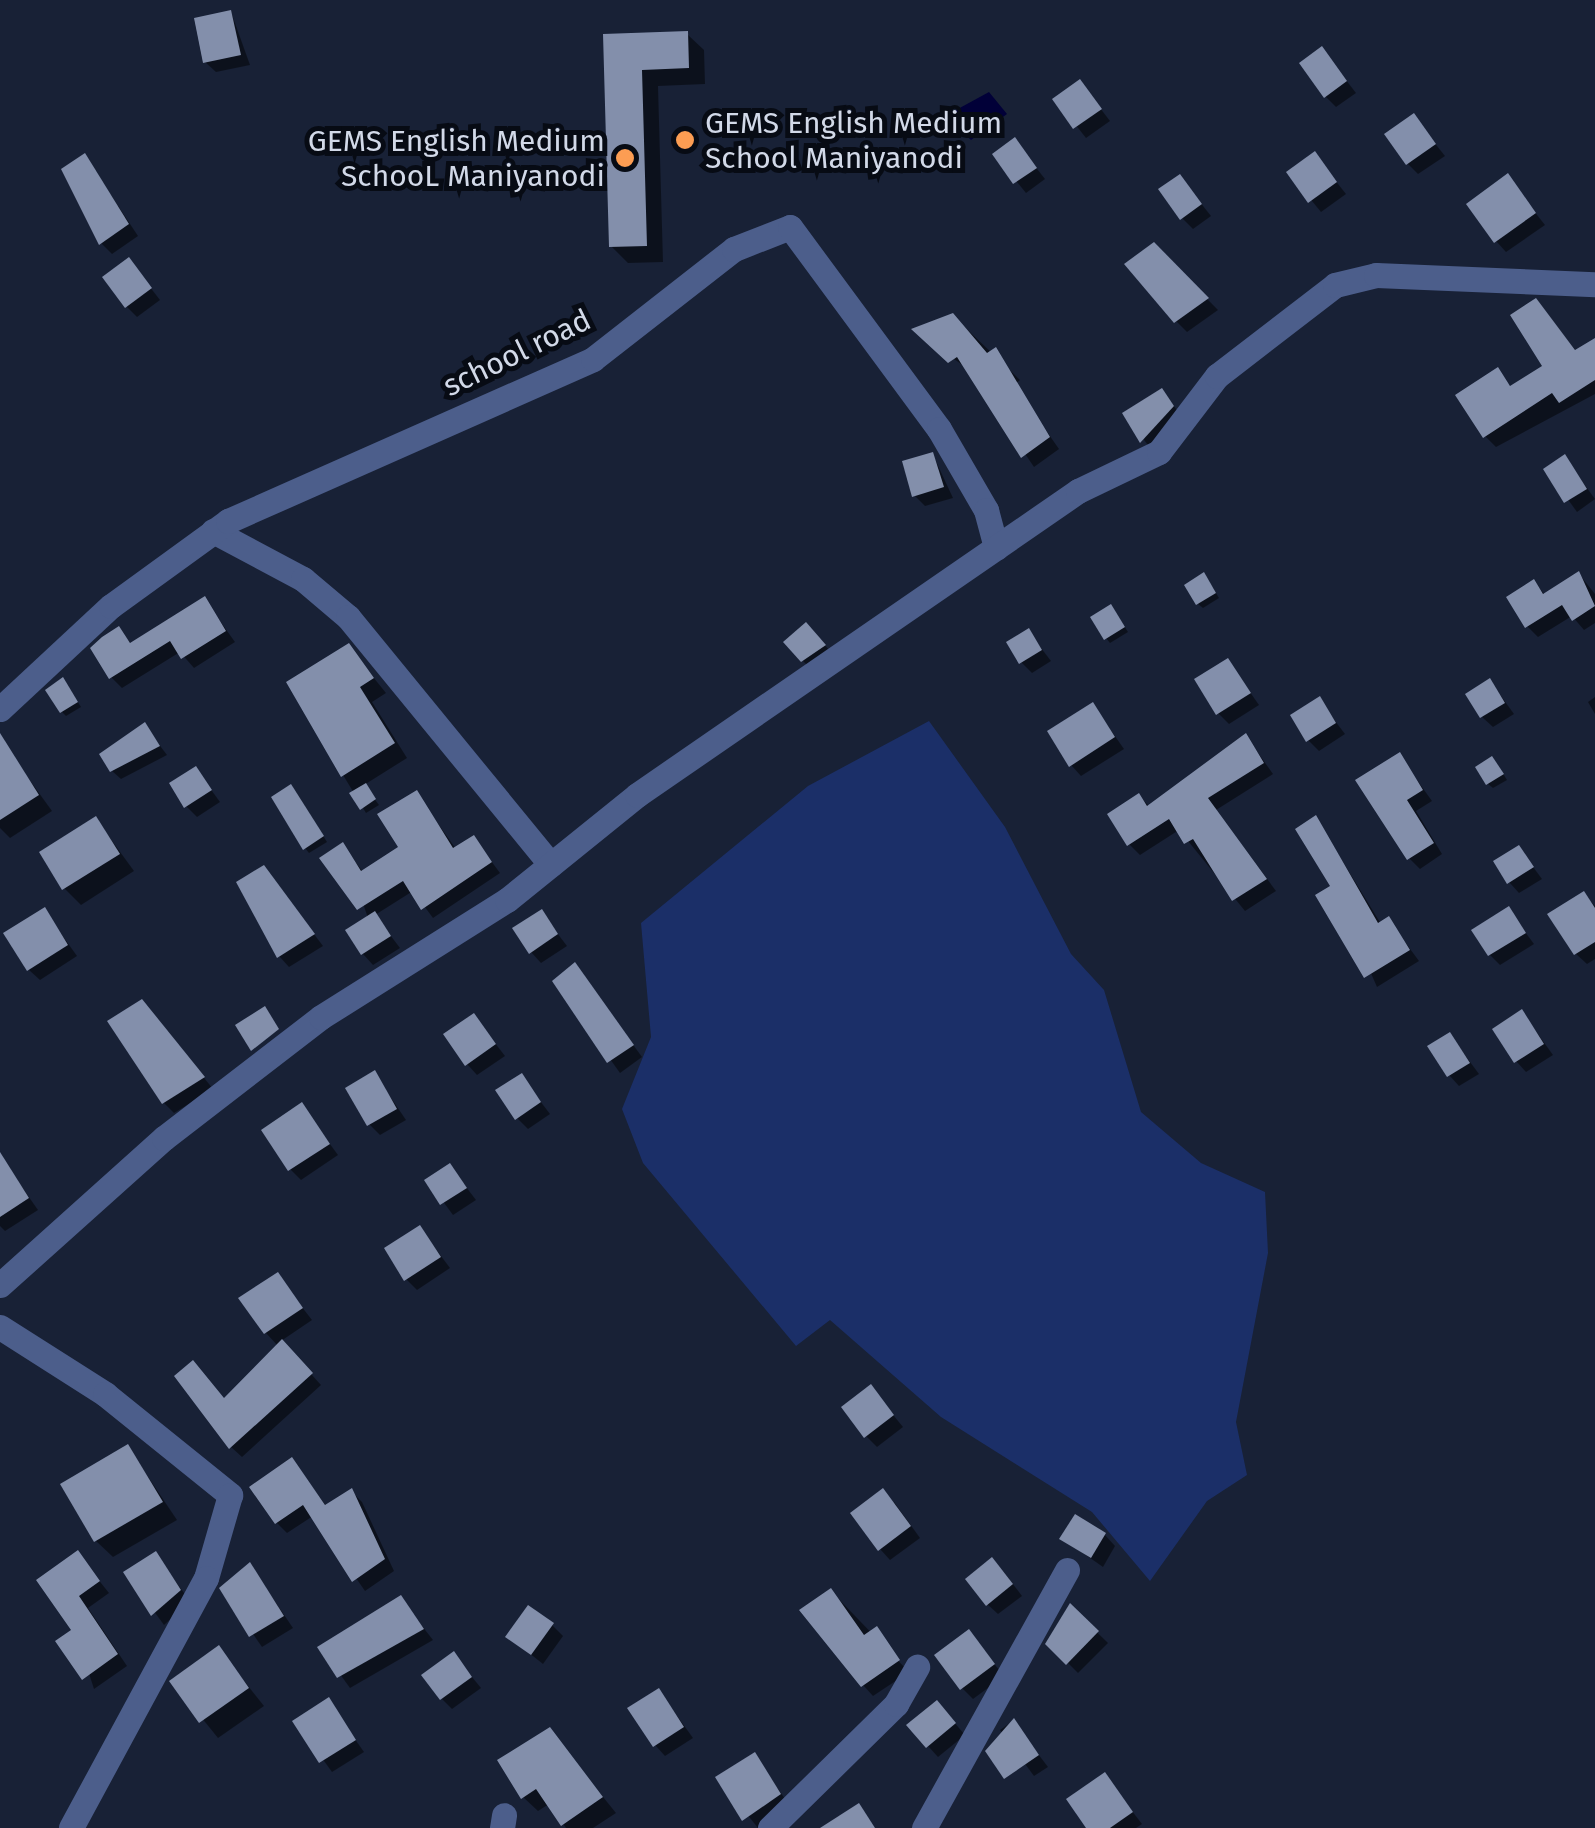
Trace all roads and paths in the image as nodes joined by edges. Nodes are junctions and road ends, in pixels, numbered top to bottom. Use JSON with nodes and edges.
{"nodes":[{"id":1,"x":1595,"y":284,"type":"edge"},
{"id":2,"x":214,"y":531,"type":"junction"},
{"id":3,"x":996,"y":548,"type":"junction"},
{"id":4,"x":0,"y":708,"type":"edge"},
{"id":5,"x":551,"y":866,"type":"junction"},
{"id":6,"x":0,"y":1284,"type":"edge"},
{"id":7,"x":0,"y":1327,"type":"edge"},
{"id":8,"x":1067,"y":1570,"type":"dead end"},
{"id":9,"x":917,"y":1667,"type":"dead end"},
{"id":10,"x":71,"y":1828,"type":"edge"},
{"id":11,"x":770,"y":1828,"type":"edge"},
{"id":12,"x":924,"y":1828,"type":"edge"}],
"edges":[{"from":1,"to":3,"type":"street"},
{"from":2,"to":3,"type":"street","name":"school road"},
{"from":2,"to":4,"type":"street","name":"school road"},
{"from":2,"to":5,"type":"street"},
{"from":3,"to":5,"type":"street"},
{"from":5,"to":6,"type":"street"},
{"from":7,"to":10,"type":"street"},
{"from":8,"to":12,"type":"street"},
{"from":9,"to":11,"type":"street"}]}
